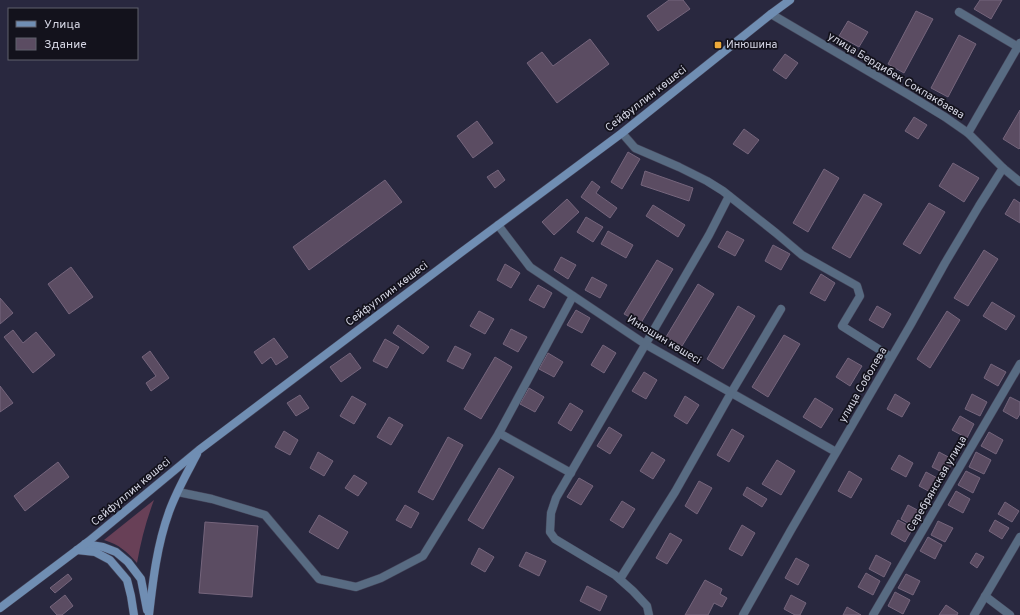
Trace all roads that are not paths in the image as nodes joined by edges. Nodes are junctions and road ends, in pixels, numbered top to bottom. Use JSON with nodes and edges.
{"nodes":[{"id":1,"x":790,"y":0,"type":"edge"},
{"id":2,"x":959,"y":12,"type":"dead end"},
{"id":3,"x":771,"y":14,"type":"junction"},
{"id":4,"x":1019,"y":46,"type":"edge"},
{"id":5,"x":622,"y":133,"type":"junction"},
{"id":6,"x":968,"y":133,"type":"junction"},
{"id":7,"x":1003,"y":168,"type":"junction"},
{"id":8,"x":1020,"y":182,"type":"edge"},
{"id":9,"x":729,"y":196,"type":"junction"},
{"id":10,"x":498,"y":225,"type":"junction"},
{"id":11,"x":573,"y":296,"type":"junction"},
{"id":12,"x":781,"y":309,"type":"dead end"},
{"id":13,"x":645,"y":344,"type":"junction"},
{"id":14,"x":892,"y":357,"type":"junction"},
{"id":15,"x":1020,"y":364,"type":"edge"},
{"id":16,"x":731,"y":393,"type":"junction"},
{"id":17,"x":499,"y":434,"type":"junction"},
{"id":18,"x":199,"y":450,"type":"junction"},
{"id":19,"x":836,"y":452,"type":"junction"},
{"id":20,"x":571,"y":473,"type":"junction"},
{"id":21,"x":178,"y":492,"type":"junction"},
{"id":22,"x":1020,"y":537,"type":"edge"},
{"id":23,"x":85,"y":544,"type":"junction"},
{"id":24,"x":77,"y":550,"type":"junction"},
{"id":25,"x":620,"y":578,"type":"junction"},
{"id":26,"x":985,"y":596,"type":"junction"},
{"id":27,"x":0,"y":608,"type":"edge"},
{"id":28,"x":134,"y":615,"type":"edge"},
{"id":29,"x":149,"y":615,"type":"edge"},
{"id":30,"x":649,"y":615,"type":"edge"},
{"id":31,"x":743,"y":615,"type":"edge"},
{"id":32,"x":873,"y":615,"type":"edge"},
{"id":33,"x":974,"y":615,"type":"edge"},
{"id":34,"x":1010,"y":615,"type":"edge"}],
"edges":[{"from":1,"to":3,"type":"main road","name":"Сейфуллин көшесі"},
{"from":2,"to":4,"type":"street"},
{"from":3,"to":5,"type":"main road","name":"Сейфуллин көшесі"},
{"from":3,"to":6,"type":"street","name":"улица Бердибек Сокпакбаева"},
{"from":4,"to":6,"type":"street"},
{"from":5,"to":9,"type":"street"},
{"from":5,"to":10,"type":"main road","name":"Сейфуллин көшесі"},
{"from":6,"to":7,"type":"street","name":"улица Бердибек Сокпакбаева"},
{"from":7,"to":8,"type":"street","name":"улица Бердибек Сокпакбаева"},
{"from":7,"to":14,"type":"street","name":"улица Соболева"},
{"from":9,"to":13,"type":"street"},
{"from":9,"to":14,"type":"street"},
{"from":10,"to":11,"type":"street","name":"Инюшин көшесі"},
{"from":10,"to":18,"type":"main road","name":"Сейфуллин көшесі"},
{"from":11,"to":13,"type":"street","name":"Инюшин көшесі"},
{"from":11,"to":17,"type":"street"},
{"from":12,"to":16,"type":"street"},
{"from":13,"to":16,"type":"street","name":"Инюшин көшесі"},
{"from":13,"to":20,"type":"street"},
{"from":14,"to":19,"type":"street","name":"улица Соболева"},
{"from":15,"to":32,"type":"street","name":"Серебрянская улица"},
{"from":16,"to":19,"type":"street","name":"Инюшин көшесі"},
{"from":16,"to":25,"type":"street"},
{"from":17,"to":20,"type":"street"},
{"from":17,"to":21,"type":"street"},
{"from":18,"to":21,"type":"main road"},
{"from":18,"to":23,"type":"main road","name":"Сейфуллин көшесі"},
{"from":19,"to":31,"type":"street","name":"улица Соболева"},
{"from":20,"to":25,"type":"street"},
{"from":21,"to":29,"type":"main road"},
{"from":22,"to":26,"type":"street"},
{"from":23,"to":24,"type":"main road","name":"Сейфуллин көшесі"},
{"from":23,"to":29,"type":"main road"},
{"from":24,"to":27,"type":"main road","name":"Сейфуллин көшесі"},
{"from":24,"to":28,"type":"main road"},
{"from":25,"to":30,"type":"street"},
{"from":26,"to":33,"type":"street"},
{"from":26,"to":34,"type":"street"}]}
